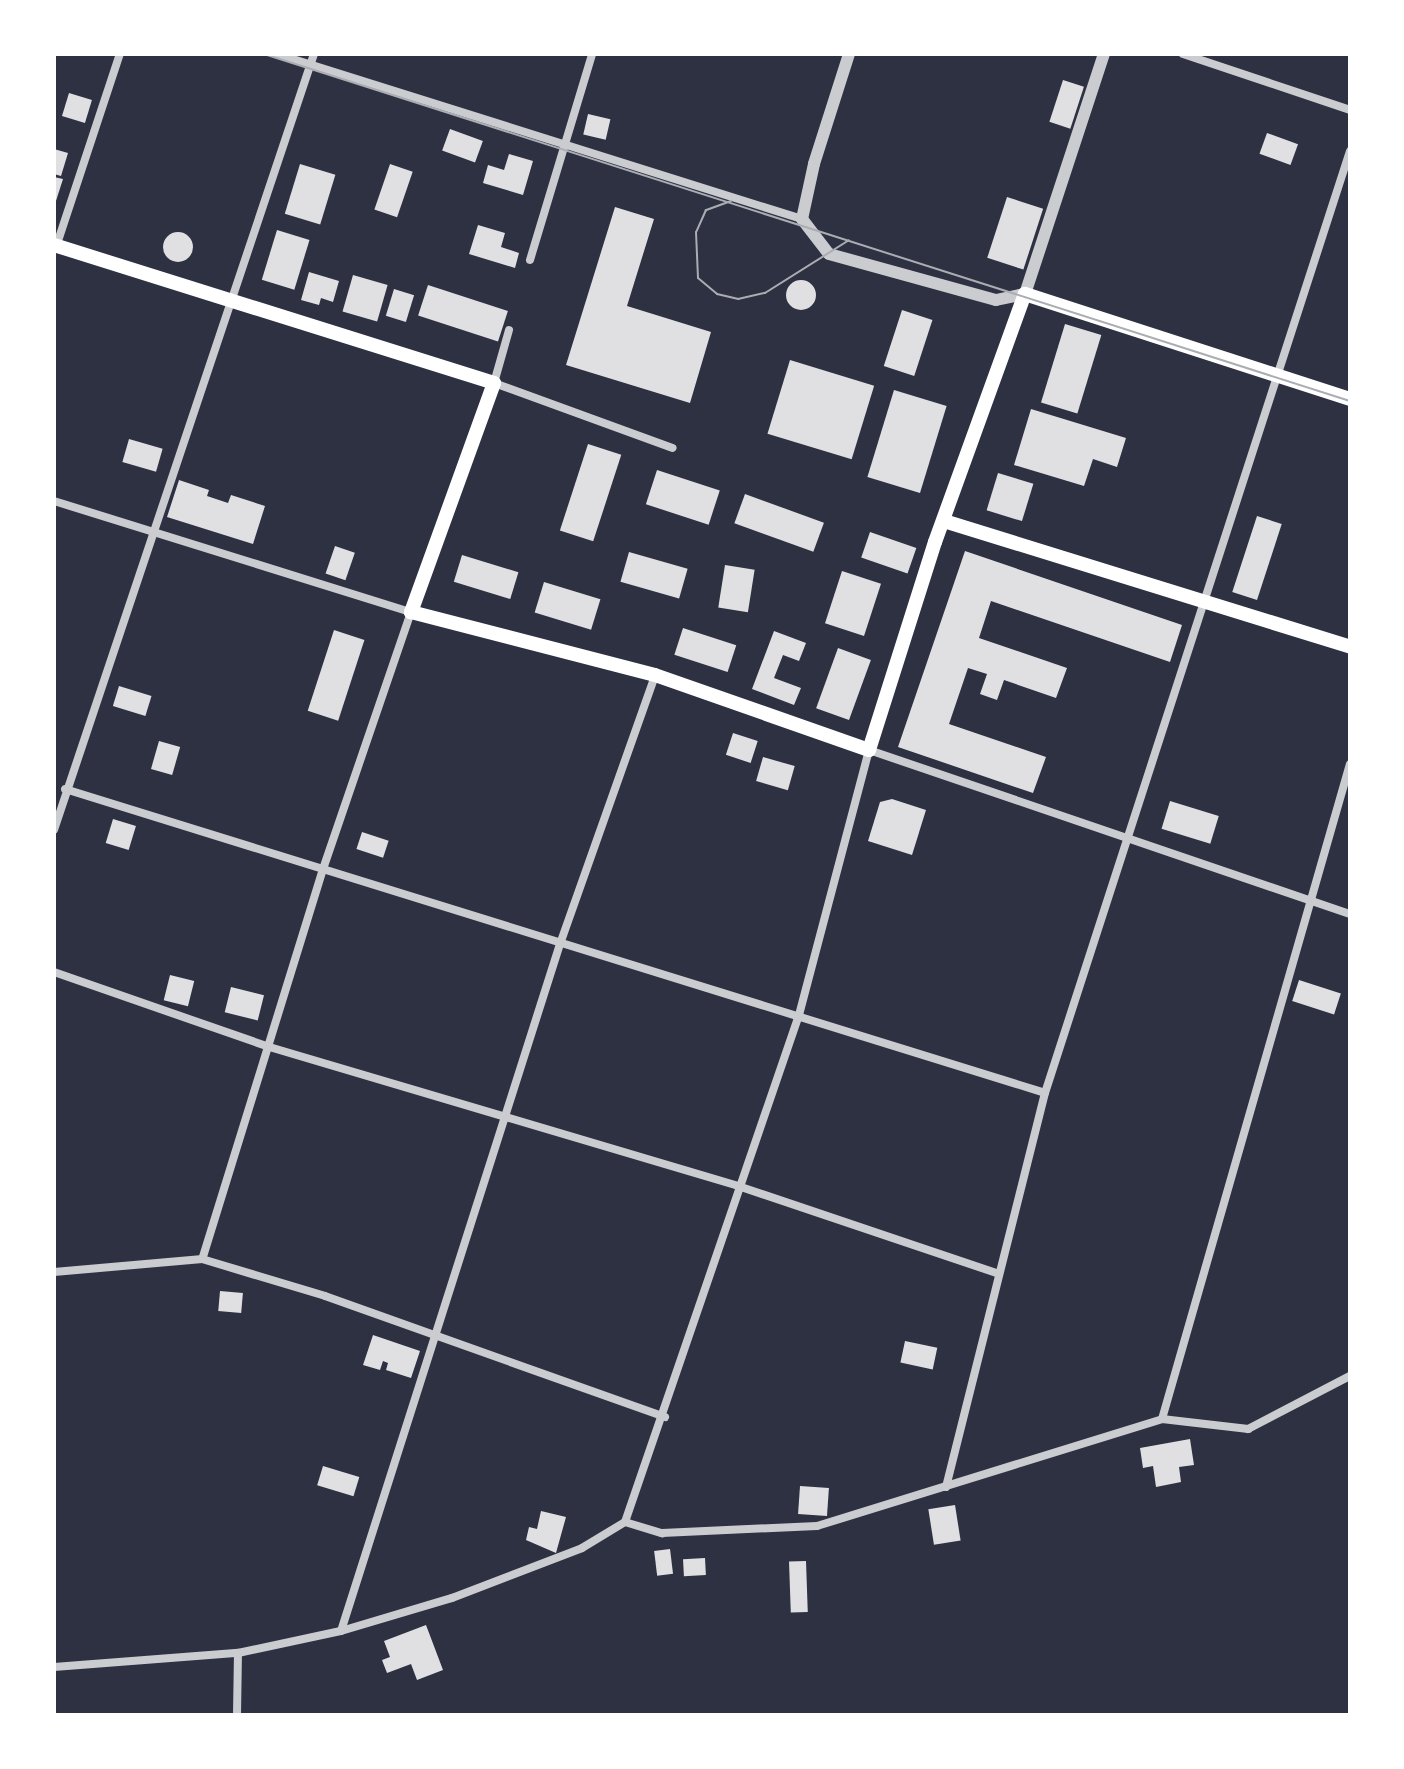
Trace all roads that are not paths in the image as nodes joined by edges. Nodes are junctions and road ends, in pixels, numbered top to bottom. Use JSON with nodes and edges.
{"nodes":[{"id":1,"x":120,"y":54,"type":"edge"},
{"id":2,"x":277,"y":54,"type":"edge"},
{"id":3,"x":314,"y":54,"type":"edge"},
{"id":4,"x":592,"y":54,"type":"edge"},
{"id":5,"x":849,"y":54,"type":"edge"},
{"id":6,"x":1104,"y":54,"type":"edge"},
{"id":7,"x":1183,"y":54,"type":"edge"},
{"id":8,"x":311,"y":64,"type":"junction"},
{"id":9,"x":1350,"y":110,"type":"edge"},
{"id":10,"x":567,"y":144,"type":"junction"},
{"id":11,"x":1350,"y":151,"type":"edge"},
{"id":12,"x":802,"y":219,"type":"junction"},
{"id":13,"x":55,"y":248,"type":"edge"},
{"id":14,"x":530,"y":260,"type":"dead end"},
{"id":15,"x":1025,"y":294,"type":"junction"},
{"id":16,"x":228,"y":301,"type":"junction"},
{"id":17,"x":509,"y":330,"type":"dead end"},
{"id":18,"x":1275,"y":374,"type":"junction"},
{"id":19,"x":494,"y":383,"type":"junction"},
{"id":20,"x":1350,"y":399,"type":"edge"},
{"id":21,"x":673,"y":448,"type":"dead end"},
{"id":22,"x":54,"y":501,"type":"edge"},
{"id":23,"x":944,"y":521,"type":"junction"},
{"id":24,"x":151,"y":533,"type":"junction"},
{"id":25,"x":1202,"y":605,"type":"junction"},
{"id":26,"x":411,"y":612,"type":"junction"},
{"id":27,"x":1350,"y":647,"type":"edge"},
{"id":28,"x":655,"y":675,"type":"junction"},
{"id":29,"x":869,"y":750,"type":"junction"},
{"id":30,"x":1350,"y":764,"type":"edge"},
{"id":31,"x":65,"y":789,"type":"junction"},
{"id":32,"x":54,"y":830,"type":"edge"},
{"id":33,"x":1129,"y":842,"type":"junction"},
{"id":34,"x":323,"y":869,"type":"junction"},
{"id":35,"x":1311,"y":900,"type":"junction"},
{"id":36,"x":1350,"y":914,"type":"edge"},
{"id":37,"x":560,"y":944,"type":"junction"},
{"id":38,"x":54,"y":972,"type":"edge"},
{"id":39,"x":799,"y":1015,"type":"junction"},
{"id":40,"x":266,"y":1046,"type":"junction"},
{"id":41,"x":1045,"y":1093,"type":"junction"},
{"id":42,"x":504,"y":1119,"type":"junction"},
{"id":43,"x":738,"y":1186,"type":"junction"},
{"id":44,"x":202,"y":1259,"type":"junction"},
{"id":45,"x":54,"y":1272,"type":"edge"},
{"id":46,"x":999,"y":1274,"type":"junction"},
{"id":47,"x":436,"y":1336,"type":"junction"},
{"id":48,"x":1350,"y":1376,"type":"edge"},
{"id":49,"x":665,"y":1417,"type":"junction"},
{"id":50,"x":1162,"y":1419,"type":"junction"},
{"id":51,"x":946,"y":1487,"type":"junction"},
{"id":52,"x":625,"y":1522,"type":"junction"},
{"id":53,"x":341,"y":1631,"type":"junction"},
{"id":54,"x":238,"y":1653,"type":"junction"},
{"id":55,"x":54,"y":1667,"type":"edge"},
{"id":56,"x":237,"y":1715,"type":"edge"}],
"edges":[{"from":1,"to":13,"type":"street"},
{"from":2,"to":8,"type":"street"},
{"from":3,"to":8,"type":"street"},
{"from":4,"to":10,"type":"street"},
{"from":5,"to":12,"type":"street"},
{"from":6,"to":15,"type":"street"},
{"from":7,"to":9,"type":"street"},
{"from":8,"to":10,"type":"street"},
{"from":8,"to":16,"type":"street"},
{"from":10,"to":12,"type":"street"},
{"from":10,"to":14,"type":"street"},
{"from":11,"to":18,"type":"street"},
{"from":12,"to":15,"type":"street"},
{"from":13,"to":16,"type":"main road"},
{"from":15,"to":18,"type":"main road"},
{"from":15,"to":23,"type":"main road"},
{"from":16,"to":19,"type":"main road"},
{"from":16,"to":24,"type":"street"},
{"from":17,"to":19,"type":"street"},
{"from":18,"to":20,"type":"main road"},
{"from":18,"to":25,"type":"street"},
{"from":19,"to":21,"type":"street"},
{"from":19,"to":26,"type":"main road"},
{"from":22,"to":24,"type":"street"},
{"from":23,"to":25,"type":"main road"},
{"from":23,"to":29,"type":"main road"},
{"from":24,"to":26,"type":"street"},
{"from":24,"to":31,"type":"street"},
{"from":25,"to":27,"type":"main road"},
{"from":25,"to":33,"type":"street"},
{"from":26,"to":28,"type":"main road"},
{"from":26,"to":34,"type":"street"},
{"from":28,"to":29,"type":"main road"},
{"from":28,"to":37,"type":"street"},
{"from":29,"to":33,"type":"street"},
{"from":29,"to":39,"type":"street"},
{"from":30,"to":35,"type":"street"},
{"from":31,"to":32,"type":"street"},
{"from":31,"to":34,"type":"street"},
{"from":33,"to":35,"type":"street"},
{"from":33,"to":41,"type":"street"},
{"from":34,"to":37,"type":"street"},
{"from":34,"to":40,"type":"street"},
{"from":35,"to":36,"type":"street"},
{"from":35,"to":50,"type":"street"},
{"from":37,"to":39,"type":"street"},
{"from":37,"to":42,"type":"street"},
{"from":38,"to":40,"type":"street"},
{"from":39,"to":41,"type":"street"},
{"from":39,"to":43,"type":"street"},
{"from":40,"to":42,"type":"street"},
{"from":40,"to":44,"type":"street"},
{"from":41,"to":46,"type":"street"},
{"from":42,"to":43,"type":"street"},
{"from":42,"to":47,"type":"street"},
{"from":43,"to":46,"type":"street"},
{"from":43,"to":49,"type":"street"},
{"from":44,"to":45,"type":"street"},
{"from":44,"to":47,"type":"street"},
{"from":46,"to":51,"type":"street"},
{"from":47,"to":49,"type":"street"},
{"from":47,"to":53,"type":"street"},
{"from":48,"to":50,"type":"street"},
{"from":49,"to":52,"type":"street"},
{"from":50,"to":51,"type":"street"},
{"from":51,"to":52,"type":"street"},
{"from":52,"to":53,"type":"street"},
{"from":53,"to":54,"type":"street"},
{"from":54,"to":55,"type":"street"},
{"from":54,"to":56,"type":"street"}]}
